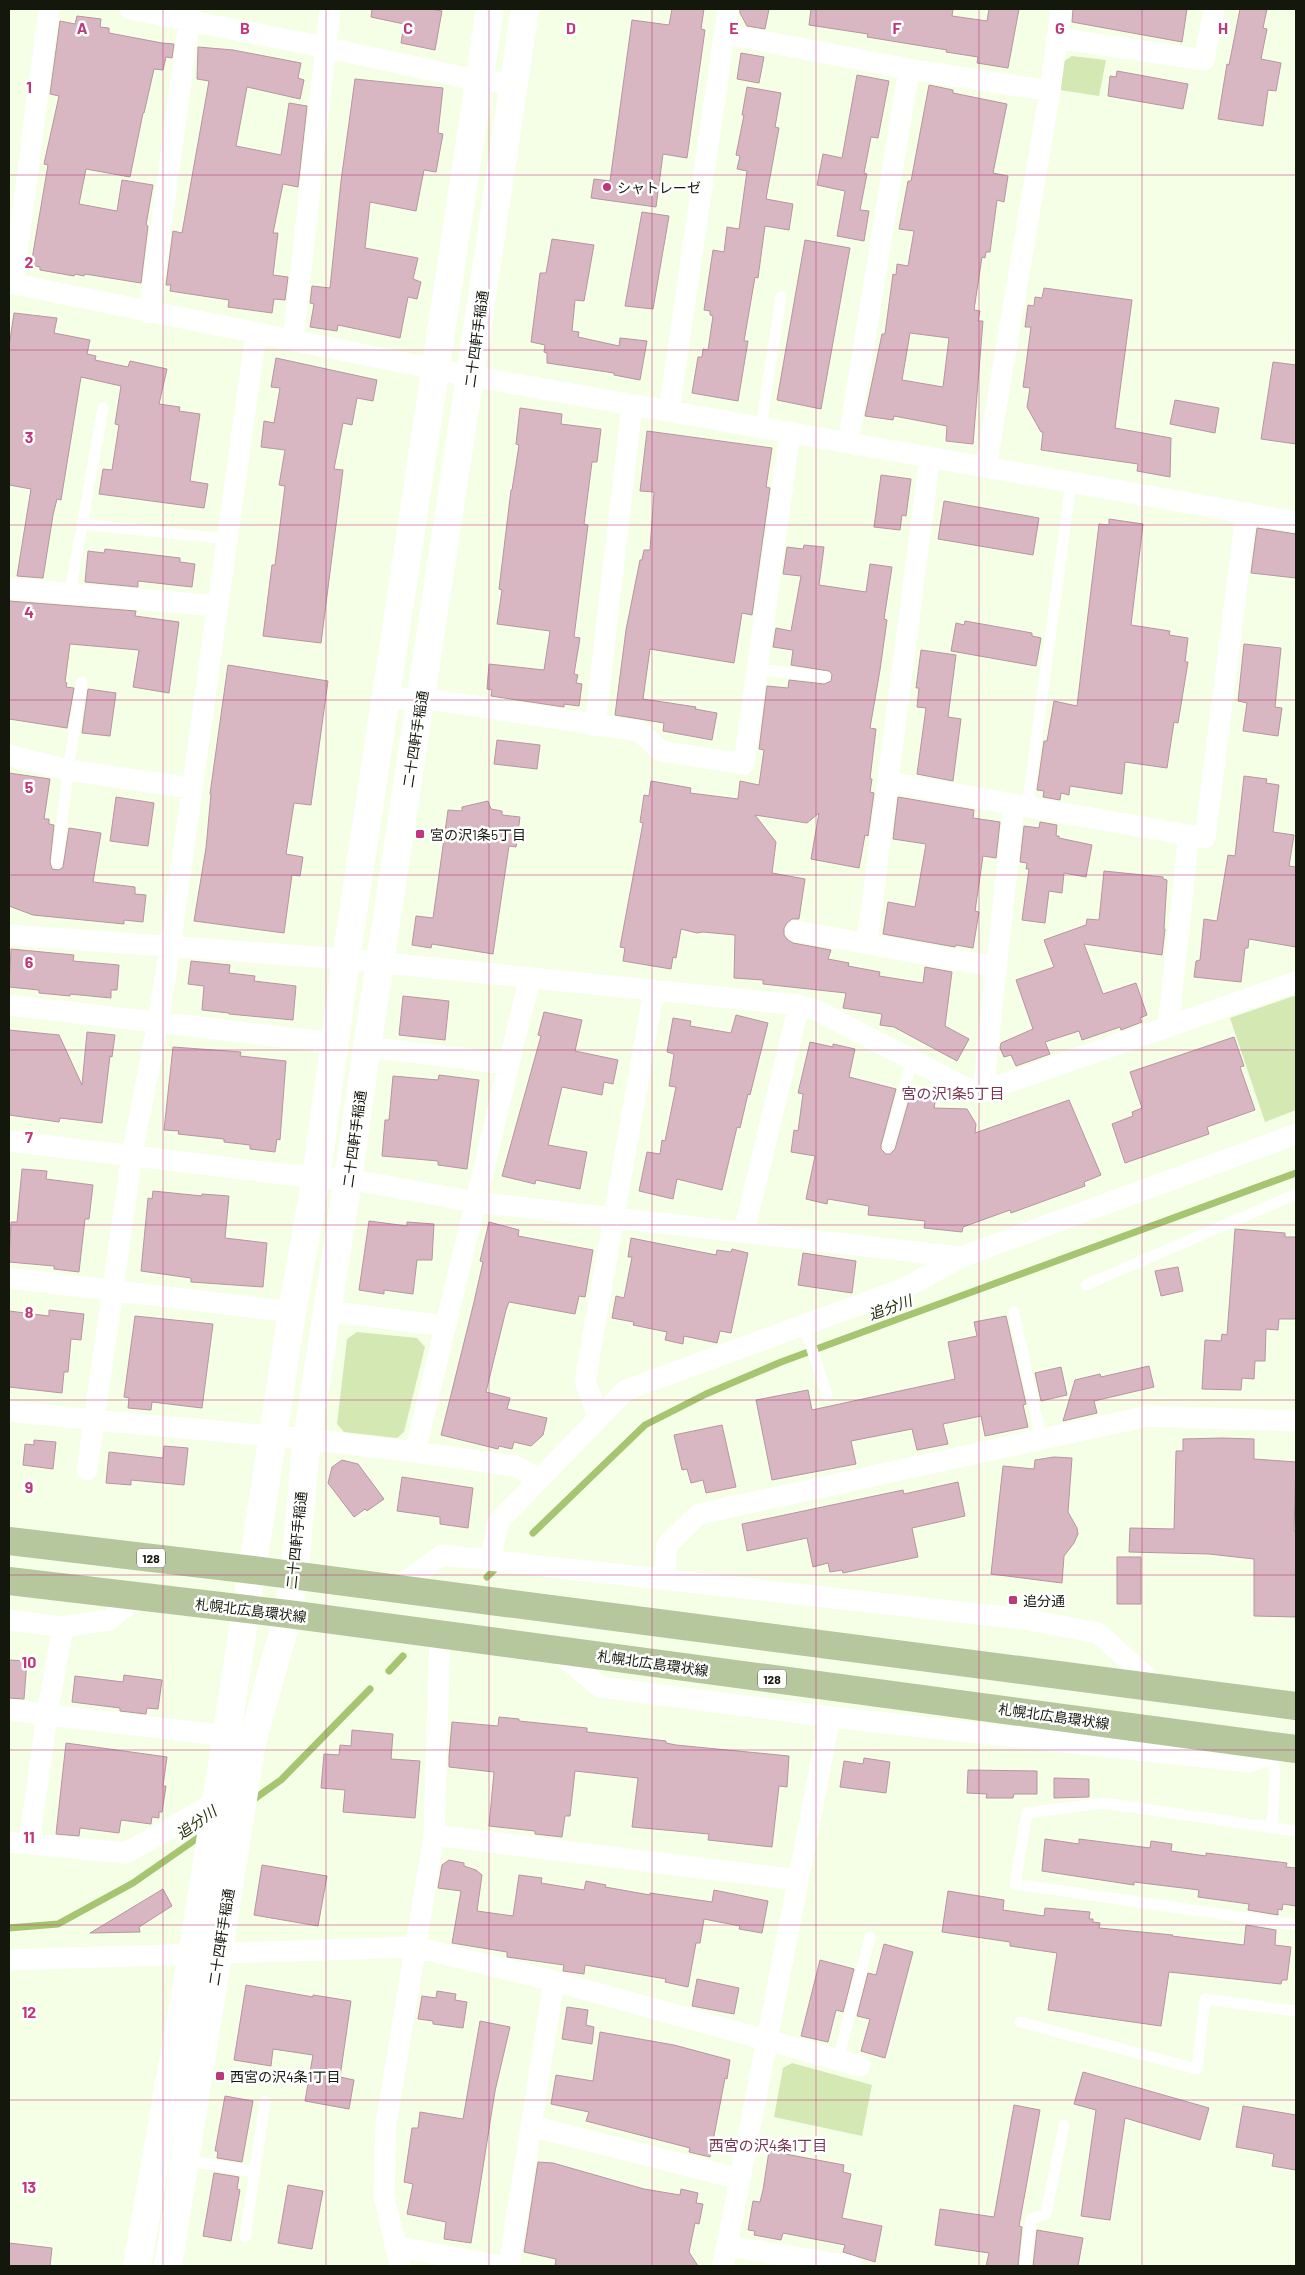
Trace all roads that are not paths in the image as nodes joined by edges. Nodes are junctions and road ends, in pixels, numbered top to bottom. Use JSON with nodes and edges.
{"nodes":[{"id":1,"x":48,"y":9,"type":"edge"},
{"id":2,"x":130,"y":9,"type":"edge"},
{"id":3,"x":330,"y":9,"type":"edge"},
{"id":4,"x":490,"y":9,"type":"edge"},
{"id":5,"x":525,"y":9,"type":"edge"},
{"id":6,"x":728,"y":9,"type":"edge"},
{"id":7,"x":1061,"y":9,"type":"edge"},
{"id":8,"x":1214,"y":9,"type":"edge"},
{"id":9,"x":190,"y":15,"type":"edge"},
{"id":10,"x":725,"y":34,"type":"junction"},
{"id":11,"x":1056,"y":38,"type":"junction"},
{"id":12,"x":324,"y":47,"type":"junction"},
{"id":13,"x":910,"y":69,"type":"junction"},
{"id":14,"x":480,"y":81,"type":"junction"},
{"id":15,"x":514,"y":83,"type":"junction"},
{"id":16,"x":1050,"y":91,"type":"junction"},
{"id":17,"x":11,"y":284,"type":"edge"},
{"id":18,"x":781,"y":297,"type":"dead end"},
{"id":19,"x":149,"y":313,"type":"junction"},
{"id":20,"x":256,"y":332,"type":"junction"},
{"id":21,"x":292,"y":341,"type":"junction"},
{"id":22,"x":436,"y":369,"type":"junction"},
{"id":23,"x":470,"y":376,"type":"junction"},
{"id":24,"x":632,"y":405,"type":"junction"},
{"id":25,"x":103,"y":408,"type":"dead end"},
{"id":26,"x":668,"y":411,"type":"junction"},
{"id":27,"x":761,"y":427,"type":"junction"},
{"id":28,"x":790,"y":432,"type":"junction"},
{"id":29,"x":848,"y":443,"type":"junction"},
{"id":30,"x":930,"y":457,"type":"junction"},
{"id":31,"x":986,"y":467,"type":"junction"},
{"id":32,"x":1071,"y":482,"type":"junction"},
{"id":33,"x":1246,"y":514,"type":"junction"},
{"id":34,"x":1296,"y":522,"type":"edge"},
{"id":35,"x":82,"y":524,"type":"junction"},
{"id":36,"x":227,"y":539,"type":"junction"},
{"id":37,"x":9,"y":588,"type":"edge"},
{"id":38,"x":70,"y":593,"type":"junction"},
{"id":39,"x":218,"y":606,"type":"junction"},
{"id":40,"x":757,"y":669,"type":"junction"},
{"id":41,"x":825,"y":677,"type":"dead end"},
{"id":42,"x":82,"y":682,"type":"dead end"},
{"id":43,"x":421,"y":698,"type":"junction"},
{"id":44,"x":386,"y":699,"type":"junction"},
{"id":45,"x":595,"y":726,"type":"junction"},
{"id":46,"x":9,"y":755,"type":"edge"},
{"id":47,"x":68,"y":770,"type":"junction"},
{"id":48,"x":888,"y":782,"type":"junction"},
{"id":49,"x":191,"y":788,"type":"junction"},
{"id":50,"x":1021,"y":806,"type":"junction"},
{"id":51,"x":1189,"y":835,"type":"junction"},
{"id":52,"x":57,"y":863,"type":"dead end"},
{"id":53,"x":796,"y":931,"type":"dead end"},
{"id":54,"x":9,"y":935,"type":"edge"},
{"id":55,"x":866,"y":942,"type":"junction"},
{"id":56,"x":170,"y":947,"type":"junction"},
{"id":57,"x":346,"y":959,"type":"junction"},
{"id":58,"x":380,"y":962,"type":"junction"},
{"id":59,"x":996,"y":967,"type":"junction"},
{"id":60,"x":530,"y":977,"type":"junction"},
{"id":61,"x":1296,"y":982,"type":"edge"},
{"id":62,"x":654,"y":990,"type":"junction"},
{"id":63,"x":9,"y":1005,"type":"edge"},
{"id":64,"x":799,"y":1005,"type":"junction"},
{"id":65,"x":158,"y":1022,"type":"junction"},
{"id":66,"x":1168,"y":1027,"type":"junction"},
{"id":67,"x":335,"y":1043,"type":"junction"},
{"id":68,"x":366,"y":1047,"type":"junction"},
{"id":69,"x":912,"y":1060,"type":"junction"},
{"id":70,"x":508,"y":1064,"type":"junction"},
{"id":71,"x":983,"y":1091,"type":"junction"},
{"id":72,"x":1296,"y":1134,"type":"edge"},
{"id":73,"x":9,"y":1141,"type":"edge"},
{"id":74,"x":888,"y":1147,"type":"dead end"},
{"id":75,"x":132,"y":1154,"type":"junction"},
{"id":76,"x":316,"y":1178,"type":"junction"},
{"id":77,"x":348,"y":1179,"type":"junction"},
{"id":78,"x":1296,"y":1194,"type":"edge"},
{"id":79,"x":475,"y":1202,"type":"junction"},
{"id":80,"x":614,"y":1217,"type":"junction"},
{"id":81,"x":744,"y":1232,"type":"junction"},
{"id":82,"x":962,"y":1257,"type":"junction"},
{"id":83,"x":9,"y":1278,"type":"edge"},
{"id":84,"x":1086,"y":1285,"type":"dead end"},
{"id":85,"x":113,"y":1288,"type":"junction"},
{"id":86,"x":326,"y":1311,"type":"junction"},
{"id":87,"x":292,"y":1312,"type":"junction"},
{"id":88,"x":1014,"y":1312,"type":"dead end"},
{"id":89,"x":446,"y":1326,"type":"junction"},
{"id":90,"x":808,"y":1334,"type":"junction"},
{"id":91,"x":827,"y":1395,"type":"dead end"},
{"id":92,"x":9,"y":1410,"type":"edge"},
{"id":93,"x":599,"y":1418,"type":"junction"},
{"id":94,"x":94,"y":1420,"type":"junction"},
{"id":95,"x":1296,"y":1421,"type":"edge"},
{"id":96,"x":273,"y":1435,"type":"junction"},
{"id":97,"x":306,"y":1438,"type":"junction"},
{"id":98,"x":1041,"y":1439,"type":"junction"},
{"id":99,"x":415,"y":1452,"type":"junction"},
{"id":100,"x":87,"y":1470,"type":"dead end"},
{"id":101,"x":540,"y":1479,"type":"junction"},
{"id":102,"x":9,"y":1541,"type":"edge"},
{"id":103,"x":491,"y":1560,"type":"junction"},
{"id":104,"x":253,"y":1570,"type":"junction"},
{"id":105,"x":294,"y":1576,"type":"junction"},
{"id":106,"x":664,"y":1579,"type":"junction"},
{"id":107,"x":9,"y":1581,"type":"edge"},
{"id":108,"x":396,"y":1589,"type":"junction"},
{"id":109,"x":139,"y":1596,"type":"junction"},
{"id":110,"x":247,"y":1609,"type":"junction"},
{"id":111,"x":288,"y":1614,"type":"junction"},
{"id":112,"x":9,"y":1620,"type":"edge"},
{"id":113,"x":63,"y":1627,"type":"junction"},
{"id":114,"x":440,"y":1634,"type":"junction"},
{"id":115,"x":555,"y":1650,"type":"junction"},
{"id":116,"x":1160,"y":1689,"type":"junction"},
{"id":117,"x":1296,"y":1706,"type":"edge"},
{"id":118,"x":9,"y":1710,"type":"edge"},
{"id":119,"x":48,"y":1715,"type":"junction"},
{"id":120,"x":830,"y":1717,"type":"junction"},
{"id":121,"x":239,"y":1739,"type":"junction"},
{"id":122,"x":1286,"y":1750,"type":"edge"},
{"id":123,"x":245,"y":1783,"type":"junction"},
{"id":124,"x":214,"y":1808,"type":"junction"},
{"id":125,"x":1272,"y":1827,"type":"junction"},
{"id":126,"x":1296,"y":1831,"type":"edge"},
{"id":127,"x":434,"y":1835,"type":"junction"},
{"id":128,"x":19,"y":1843,"type":"edge"},
{"id":129,"x":798,"y":1880,"type":"junction"},
{"id":130,"x":1296,"y":1925,"type":"edge"},
{"id":131,"x":870,"y":1937,"type":"dead end"},
{"id":132,"x":415,"y":1947,"type":"junction"},
{"id":133,"x":218,"y":1955,"type":"junction"},
{"id":134,"x":191,"y":1956,"type":"junction"},
{"id":135,"x":9,"y":1960,"type":"edge"},
{"id":136,"x":554,"y":1981,"type":"junction"},
{"id":137,"x":1296,"y":2011,"type":"edge"},
{"id":138,"x":1020,"y":2022,"type":"dead end"},
{"id":139,"x":766,"y":2040,"type":"junction"},
{"id":140,"x":838,"y":2060,"type":"junction"},
{"id":141,"x":860,"y":2066,"type":"dead end"},
{"id":142,"x":265,"y":2102,"type":"dead end"},
{"id":143,"x":1064,"y":2125,"type":"dead end"},
{"id":144,"x":531,"y":2126,"type":"junction"},
{"id":145,"x":185,"y":2160,"type":"junction"},
{"id":146,"x":255,"y":2172,"type":"junction"},
{"id":147,"x":740,"y":2179,"type":"junction"},
{"id":148,"x":245,"y":2237,"type":"dead end"},
{"id":149,"x":395,"y":2246,"type":"junction"},
{"id":150,"x":725,"y":2256,"type":"edge"},
{"id":151,"x":137,"y":2266,"type":"edge"},
{"id":152,"x":168,"y":2266,"type":"edge"},
{"id":153,"x":400,"y":2266,"type":"edge"},
{"id":154,"x":500,"y":2266,"type":"edge"},
{"id":155,"x":509,"y":2266,"type":"edge"},
{"id":156,"x":851,"y":2266,"type":"edge"},
{"id":157,"x":1024,"y":2266,"type":"edge"}],
"edges":[{"from":1,"to":17,"type":"street"},
{"from":2,"to":9,"type":"street"},
{"from":3,"to":12,"type":"street"},
{"from":4,"to":14,"type":"street","name":"二十四軒手稲通"},
{"from":5,"to":15,"type":"street","name":"二十四軒手稲通"},
{"from":6,"to":10,"type":"street"},
{"from":7,"to":11,"type":"street"},
{"from":8,"to":11,"type":"street"},
{"from":9,"to":12,"type":"street"},
{"from":9,"to":19,"type":"street"},
{"from":10,"to":13,"type":"street"},
{"from":10,"to":26,"type":"street"},
{"from":11,"to":16,"type":"street"},
{"from":12,"to":14,"type":"street"},
{"from":12,"to":21,"type":"street"},
{"from":13,"to":16,"type":"street"},
{"from":13,"to":29,"type":"street"},
{"from":14,"to":15,"type":"street"},
{"from":14,"to":22,"type":"street","name":"二十四軒手稲通"},
{"from":15,"to":23,"type":"street","name":"二十四軒手稲通"},
{"from":16,"to":31,"type":"street"},
{"from":17,"to":19,"type":"street"},
{"from":18,"to":27,"type":"lane"},
{"from":19,"to":20,"type":"street"},
{"from":20,"to":21,"type":"street"},
{"from":20,"to":36,"type":"street"},
{"from":21,"to":22,"type":"street"},
{"from":22,"to":23,"type":"street"},
{"from":22,"to":44,"type":"street","name":"二十四軒手稲通"},
{"from":23,"to":24,"type":"street"},
{"from":23,"to":43,"type":"street","name":"二十四軒手稲通"},
{"from":24,"to":26,"type":"street"},
{"from":24,"to":45,"type":"street"},
{"from":25,"to":35,"type":"lane"},
{"from":26,"to":27,"type":"street"},
{"from":27,"to":28,"type":"street"},
{"from":28,"to":29,"type":"street"},
{"from":28,"to":40,"type":"street"},
{"from":29,"to":30,"type":"street"},
{"from":30,"to":31,"type":"street"},
{"from":30,"to":48,"type":"street"},
{"from":31,"to":32,"type":"street"},
{"from":32,"to":33,"type":"street"},
{"from":32,"to":50,"type":"lane"},
{"from":33,"to":34,"type":"street"},
{"from":33,"to":51,"type":"street"},
{"from":35,"to":36,"type":"lane"},
{"from":35,"to":38,"type":"lane"},
{"from":36,"to":39,"type":"street"},
{"from":37,"to":38,"type":"street"},
{"from":38,"to":39,"type":"street"},
{"from":39,"to":49,"type":"street"},
{"from":40,"to":41,"type":"lane"},
{"from":40,"to":45,"type":"street"},
{"from":42,"to":47,"type":"lane"},
{"from":43,"to":44,"type":"street"},
{"from":43,"to":45,"type":"street"},
{"from":43,"to":58,"type":"street","name":"二十四軒手稲通"},
{"from":44,"to":57,"type":"street","name":"二十四軒手稲通"},
{"from":46,"to":47,"type":"street"},
{"from":47,"to":49,"type":"street"},
{"from":47,"to":52,"type":"lane"},
{"from":48,"to":50,"type":"street"},
{"from":48,"to":55,"type":"street"},
{"from":49,"to":56,"type":"street"},
{"from":50,"to":51,"type":"street"},
{"from":50,"to":59,"type":"street"},
{"from":51,"to":66,"type":"street"},
{"from":53,"to":55,"type":"street"},
{"from":54,"to":56,"type":"street"},
{"from":55,"to":59,"type":"street"},
{"from":56,"to":57,"type":"street"},
{"from":56,"to":65,"type":"street"},
{"from":57,"to":58,"type":"street"},
{"from":57,"to":67,"type":"street","name":"二十四軒手稲通"},
{"from":58,"to":60,"type":"street"},
{"from":58,"to":68,"type":"street","name":"二十四軒手稲通"},
{"from":59,"to":71,"type":"street"},
{"from":60,"to":62,"type":"street"},
{"from":60,"to":70,"type":"street"},
{"from":61,"to":66,"type":"street"},
{"from":62,"to":64,"type":"street"},
{"from":62,"to":80,"type":"street"},
{"from":63,"to":65,"type":"street"},
{"from":64,"to":69,"type":"street"},
{"from":64,"to":81,"type":"street"},
{"from":65,"to":67,"type":"street"},
{"from":65,"to":75,"type":"street"},
{"from":66,"to":71,"type":"street"},
{"from":67,"to":76,"type":"street","name":"二十四軒手稲通"},
{"from":68,"to":70,"type":"street"},
{"from":68,"to":77,"type":"street","name":"二十四軒手稲通"},
{"from":69,"to":71,"type":"street"},
{"from":69,"to":74,"type":"lane"},
{"from":70,"to":79,"type":"street"},
{"from":72,"to":82,"type":"street"},
{"from":73,"to":75,"type":"street"},
{"from":75,"to":76,"type":"street"},
{"from":75,"to":85,"type":"street"},
{"from":76,"to":77,"type":"street"},
{"from":76,"to":87,"type":"street","name":"二十四軒手稲通"},
{"from":77,"to":79,"type":"street"},
{"from":77,"to":86,"type":"street","name":"二十四軒手稲通"},
{"from":78,"to":84,"type":"lane"},
{"from":79,"to":80,"type":"street"},
{"from":79,"to":89,"type":"street"},
{"from":80,"to":81,"type":"street"},
{"from":80,"to":93,"type":"street"},
{"from":81,"to":82,"type":"street"},
{"from":82,"to":90,"type":"street"},
{"from":83,"to":85,"type":"street"},
{"from":85,"to":87,"type":"street"},
{"from":85,"to":94,"type":"street"},
{"from":86,"to":89,"type":"street"},
{"from":86,"to":97,"type":"street","name":"二十四軒手稲通"},
{"from":87,"to":96,"type":"street","name":"二十四軒手稲通"},
{"from":88,"to":98,"type":"lane"},
{"from":89,"to":99,"type":"street"},
{"from":90,"to":91,"type":"lane"},
{"from":90,"to":93,"type":"street"},
{"from":92,"to":94,"type":"street"},
{"from":93,"to":101,"type":"street"},
{"from":94,"to":96,"type":"street"},
{"from":94,"to":100,"type":"street"},
{"from":95,"to":98,"type":"street"},
{"from":96,"to":97,"type":"street"},
{"from":96,"to":104,"type":"street","name":"二十四軒手稲通"},
{"from":97,"to":99,"type":"street"},
{"from":97,"to":105,"type":"street","name":"二十四軒手稲通"},
{"from":98,"to":106,"type":"street"},
{"from":99,"to":101,"type":"street"},
{"from":101,"to":103,"type":"street"},
{"from":102,"to":104,"type":"main road","number":"128"},
{"from":103,"to":106,"type":"street"},
{"from":103,"to":108,"type":"street"},
{"from":104,"to":105,"type":"main road","number":"128"},
{"from":104,"to":110,"type":"street","name":"二十四軒手稲通"},
{"from":105,"to":108,"type":"main road","number":"128"},
{"from":105,"to":111,"type":"street","name":"二十四軒手稲通"},
{"from":106,"to":116,"type":"street"},
{"from":107,"to":109,"type":"main road","name":"札幌北広島環状線","number":"128"},
{"from":108,"to":116,"type":"main road","number":"128"},
{"from":109,"to":110,"type":"main road","name":"札幌北広島環状線","number":"128"},
{"from":109,"to":113,"type":"street"},
{"from":110,"to":111,"type":"main road","name":"札幌北広島環状線","number":"128"},
{"from":110,"to":121,"type":"street","name":"二十四軒手稲通"},
{"from":111,"to":114,"type":"main road","name":"札幌北広島環状線","number":"128"},
{"from":111,"to":121,"type":"street","name":"二十四軒手稲通"},
{"from":112,"to":113,"type":"street"},
{"from":113,"to":119,"type":"street"},
{"from":114,"to":115,"type":"main road","name":"札幌北広島環状線","number":"128"},
{"from":114,"to":127,"type":"street"},
{"from":115,"to":120,"type":"street"},
{"from":115,"to":122,"type":"main road","name":"札幌北広島環状線","number":"128"},
{"from":116,"to":117,"type":"main road","number":"128"},
{"from":118,"to":119,"type":"street"},
{"from":119,"to":121,"type":"street"},
{"from":119,"to":128,"type":"street"},
{"from":120,"to":122,"type":"street"},
{"from":120,"to":129,"type":"street"},
{"from":121,"to":123,"type":"street","name":"二十四軒手稲通"},
{"from":121,"to":124,"type":"street","name":"二十四軒手稲通"},
{"from":122,"to":125,"type":"lane"},
{"from":123,"to":124,"type":"street"},
{"from":123,"to":133,"type":"street","name":"二十四軒手稲通"},
{"from":124,"to":128,"type":"street"},
{"from":124,"to":134,"type":"street","name":"二十四軒手稲通"},
{"from":125,"to":126,"type":"lane"},
{"from":125,"to":130,"type":"lane"},
{"from":127,"to":129,"type":"street"},
{"from":127,"to":132,"type":"street"},
{"from":129,"to":139,"type":"street"},
{"from":131,"to":140,"type":"lane"},
{"from":132,"to":133,"type":"street"},
{"from":132,"to":136,"type":"street"},
{"from":132,"to":149,"type":"street"},
{"from":133,"to":134,"type":"street"},
{"from":133,"to":145,"type":"street","name":"二十四軒手稲通"},
{"from":134,"to":135,"type":"street"},
{"from":134,"to":151,"type":"street","name":"二十四軒手稲通"},
{"from":136,"to":139,"type":"street"},
{"from":136,"to":144,"type":"street"},
{"from":137,"to":138,"type":"lane"},
{"from":139,"to":140,"type":"street"},
{"from":139,"to":147,"type":"street"},
{"from":140,"to":141,"type":"street"},
{"from":142,"to":146,"type":"lane"},
{"from":143,"to":157,"type":"lane"},
{"from":144,"to":147,"type":"street"},
{"from":144,"to":155,"type":"street"},
{"from":145,"to":146,"type":"lane"},
{"from":145,"to":152,"type":"street","name":"二十四軒手稲通"},
{"from":146,"to":148,"type":"lane"},
{"from":147,"to":150,"type":"street"},
{"from":149,"to":153,"type":"street"},
{"from":149,"to":154,"type":"street"},
{"from":150,"to":156,"type":"street"}]}
